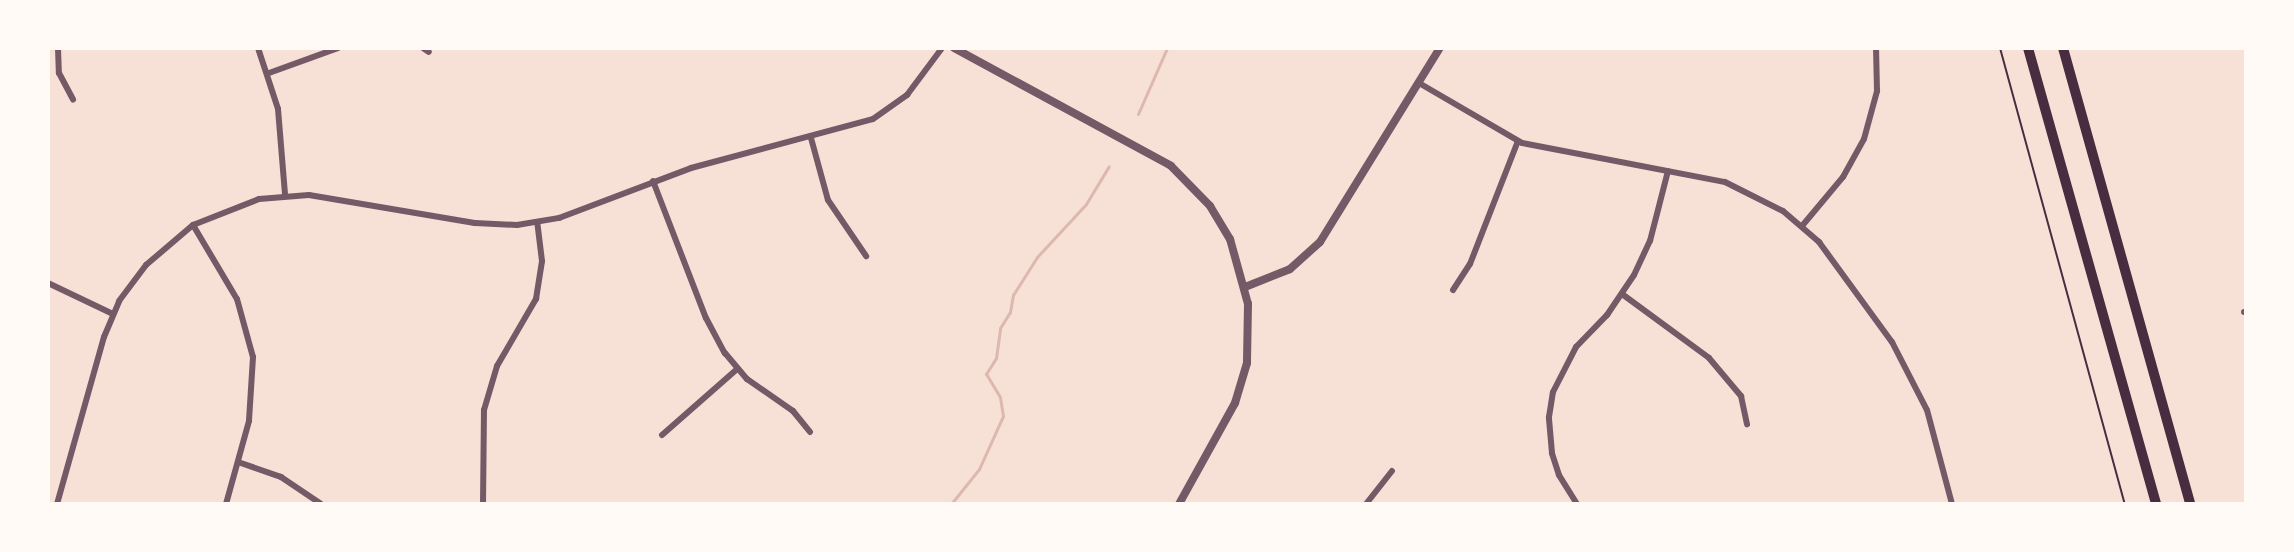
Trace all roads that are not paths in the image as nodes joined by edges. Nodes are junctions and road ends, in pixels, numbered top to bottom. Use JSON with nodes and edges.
{"nodes":[{"id":1,"x":58,"y":48,"type":"edge"},
{"id":2,"x":258,"y":48,"type":"edge"},
{"id":3,"x":338,"y":48,"type":"edge"},
{"id":4,"x":942,"y":48,"type":"edge"},
{"id":5,"x":954,"y":48,"type":"edge"},
{"id":6,"x":1440,"y":48,"type":"edge"},
{"id":7,"x":1876,"y":48,"type":"edge"},
{"id":8,"x":2028,"y":48,"type":"edge"},
{"id":9,"x":2063,"y":48,"type":"edge"},
{"id":10,"x":269,"y":73,"type":"junction"},
{"id":11,"x":1419,"y":83,"type":"junction"},
{"id":12,"x":73,"y":99,"type":"dead end"},
{"id":13,"x":811,"y":138,"type":"junction"},
{"id":14,"x":1518,"y":141,"type":"junction"},
{"id":15,"x":1668,"y":171,"type":"junction"},
{"id":16,"x":653,"y":181,"type":"junction"},
{"id":17,"x":285,"y":195,"type":"junction"},
{"id":18,"x":537,"y":223,"type":"junction"},
{"id":19,"x":193,"y":225,"type":"junction"},
{"id":20,"x":1802,"y":226,"type":"junction"},
{"id":21,"x":866,"y":256,"type":"dead end"},
{"id":22,"x":48,"y":283,"type":"edge"},
{"id":23,"x":1245,"y":286,"type":"junction"},
{"id":24,"x":1453,"y":290,"type":"dead end"},
{"id":25,"x":1622,"y":294,"type":"junction"},
{"id":26,"x":113,"y":314,"type":"junction"},
{"id":27,"x":737,"y":369,"type":"junction"},
{"id":28,"x":1747,"y":424,"type":"dead end"},
{"id":29,"x":810,"y":432,"type":"dead end"},
{"id":30,"x":662,"y":435,"type":"dead end"},
{"id":31,"x":238,"y":462,"type":"junction"},
{"id":32,"x":1392,"y":471,"type":"dead end"},
{"id":33,"x":57,"y":504,"type":"edge"},
{"id":34,"x":226,"y":504,"type":"edge"},
{"id":35,"x":321,"y":504,"type":"edge"},
{"id":36,"x":483,"y":504,"type":"edge"},
{"id":37,"x":1179,"y":504,"type":"edge"},
{"id":38,"x":1366,"y":504,"type":"edge"},
{"id":39,"x":1577,"y":504,"type":"edge"},
{"id":40,"x":1952,"y":504,"type":"edge"},
{"id":41,"x":2156,"y":504,"type":"edge"},
{"id":42,"x":2190,"y":504,"type":"edge"}],
"edges":[{"from":1,"to":12,"type":"street"},
{"from":2,"to":10,"type":"street"},
{"from":3,"to":10,"type":"street"},
{"from":4,"to":13,"type":"street"},
{"from":5,"to":23,"type":"street"},
{"from":6,"to":11,"type":"street"},
{"from":7,"to":20,"type":"street"},
{"from":8,"to":41,"type":"highway"},
{"from":9,"to":42,"type":"highway"},
{"from":10,"to":17,"type":"street"},
{"from":11,"to":14,"type":"street"},
{"from":11,"to":23,"type":"street"},
{"from":13,"to":16,"type":"street"},
{"from":13,"to":21,"type":"street"},
{"from":14,"to":15,"type":"street"},
{"from":14,"to":24,"type":"street"},
{"from":15,"to":20,"type":"street"},
{"from":15,"to":25,"type":"street"},
{"from":16,"to":18,"type":"street"},
{"from":16,"to":27,"type":"street"},
{"from":17,"to":18,"type":"street"},
{"from":17,"to":19,"type":"street"},
{"from":18,"to":36,"type":"street"},
{"from":19,"to":26,"type":"street"},
{"from":19,"to":31,"type":"street"},
{"from":20,"to":40,"type":"street"},
{"from":22,"to":26,"type":"street"},
{"from":23,"to":37,"type":"street"},
{"from":25,"to":28,"type":"street"},
{"from":25,"to":39,"type":"street"},
{"from":26,"to":33,"type":"street"},
{"from":27,"to":29,"type":"street"},
{"from":27,"to":30,"type":"street"},
{"from":31,"to":34,"type":"street"},
{"from":31,"to":35,"type":"street"},
{"from":32,"to":38,"type":"street"}]}
